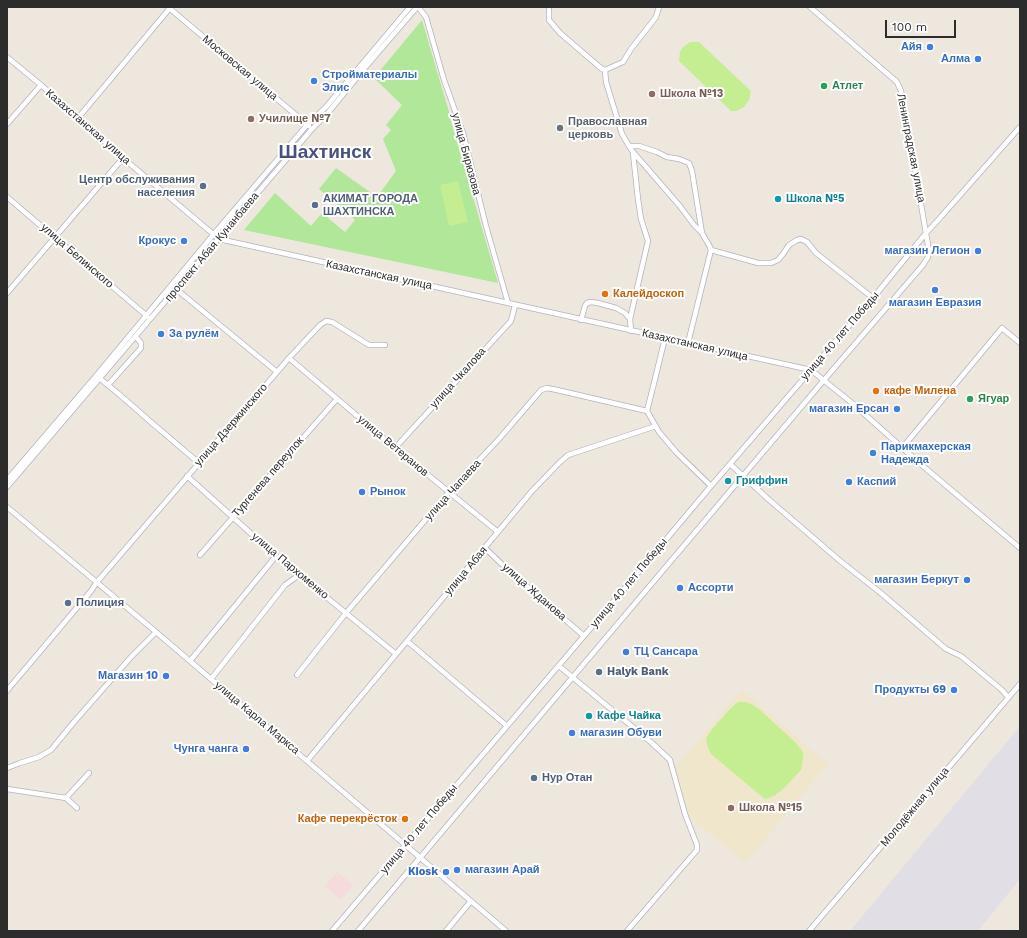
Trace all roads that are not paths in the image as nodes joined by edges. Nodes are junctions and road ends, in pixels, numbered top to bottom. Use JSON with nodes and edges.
{"nodes":[{"id":1,"x":410,"y":7,"type":"edge"},
{"id":2,"x":417,"y":7,"type":"edge"},
{"id":3,"x":659,"y":7,"type":"edge"},
{"id":4,"x":810,"y":7,"type":"edge"},
{"id":5,"x":169,"y":8,"type":"edge"},
{"id":6,"x":549,"y":10,"type":"dead end"},
{"id":7,"x":7,"y":57,"type":"edge"},
{"id":8,"x":605,"y":70,"type":"junction"},
{"id":9,"x":41,"y":85,"type":"junction"},
{"id":10,"x":78,"y":118,"type":"junction"},
{"id":11,"x":7,"y":124,"type":"edge"},
{"id":12,"x":307,"y":125,"type":"junction"},
{"id":13,"x":1020,"y":127,"type":"edge"},
{"id":14,"x":312,"y":129,"type":"junction"},
{"id":15,"x":629,"y":146,"type":"junction"},
{"id":16,"x":633,"y":152,"type":"junction"},
{"id":17,"x":123,"y":158,"type":"junction"},
{"id":18,"x":7,"y":197,"type":"edge"},
{"id":19,"x":702,"y":233,"type":"junction"},
{"id":20,"x":926,"y":233,"type":"junction"},
{"id":21,"x":213,"y":235,"type":"junction"},
{"id":22,"x":54,"y":237,"type":"junction"},
{"id":23,"x":219,"y":239,"type":"junction"},
{"id":24,"x":711,"y":250,"type":"junction"},
{"id":25,"x":176,"y":289,"type":"junction"},
{"id":26,"x":7,"y":293,"type":"edge"},
{"id":27,"x":873,"y":298,"type":"junction"},
{"id":28,"x":508,"y":303,"type":"junction"},
{"id":29,"x":515,"y":305,"type":"junction"},
{"id":30,"x":146,"y":316,"type":"junction"},
{"id":31,"x":630,"y":319,"type":"junction"},
{"id":32,"x":581,"y":320,"type":"junction"},
{"id":33,"x":631,"y":330,"type":"junction"},
{"id":34,"x":136,"y":337,"type":"junction"},
{"id":35,"x":666,"y":338,"type":"junction"},
{"id":36,"x":688,"y":343,"type":"junction"},
{"id":37,"x":1020,"y":343,"type":"edge"},
{"id":38,"x":385,"y":345,"type":"dead end"},
{"id":39,"x":289,"y":358,"type":"junction"},
{"id":40,"x":811,"y":370,"type":"junction"},
{"id":41,"x":277,"y":372,"type":"junction"},
{"id":42,"x":98,"y":377,"type":"junction"},
{"id":43,"x":824,"y":380,"type":"junction"},
{"id":44,"x":108,"y":385,"type":"junction"},
{"id":45,"x":337,"y":398,"type":"junction"},
{"id":46,"x":647,"y":411,"type":"junction"},
{"id":47,"x":656,"y":426,"type":"junction"},
{"id":48,"x":903,"y":447,"type":"junction"},
{"id":49,"x":395,"y":448,"type":"junction"},
{"id":50,"x":199,"y":463,"type":"junction"},
{"id":51,"x":730,"y":464,"type":"junction"},
{"id":52,"x":187,"y":476,"type":"junction"},
{"id":53,"x":743,"y":476,"type":"junction"},
{"id":54,"x":7,"y":480,"type":"edge"},
{"id":55,"x":711,"y":486,"type":"junction"},
{"id":56,"x":7,"y":488,"type":"edge"},
{"id":57,"x":449,"y":492,"type":"junction"},
{"id":58,"x":7,"y":507,"type":"edge"},
{"id":59,"x":233,"y":517,"type":"junction"},
{"id":60,"x":498,"y":532,"type":"junction"},
{"id":61,"x":485,"y":548,"type":"junction"},
{"id":62,"x":1020,"y":548,"type":"edge"},
{"id":63,"x":200,"y":555,"type":"dead end"},
{"id":64,"x":276,"y":556,"type":"junction"},
{"id":65,"x":299,"y":575,"type":"junction"},
{"id":66,"x":97,"y":582,"type":"junction"},
{"id":67,"x":346,"y":613,"type":"junction"},
{"id":68,"x":156,"y":632,"type":"junction"},
{"id":69,"x":584,"y":636,"type":"junction"},
{"id":70,"x":407,"y":641,"type":"junction"},
{"id":71,"x":396,"y":654,"type":"junction"},
{"id":72,"x":190,"y":661,"type":"junction"},
{"id":73,"x":559,"y":666,"type":"junction"},
{"id":74,"x":297,"y":675,"type":"dead end"},
{"id":75,"x":572,"y":678,"type":"junction"},
{"id":76,"x":211,"y":679,"type":"junction"},
{"id":77,"x":1020,"y":684,"type":"edge"},
{"id":78,"x":7,"y":691,"type":"edge"},
{"id":79,"x":1008,"y":697,"type":"junction"},
{"id":80,"x":507,"y":726,"type":"junction"},
{"id":81,"x":307,"y":761,"type":"junction"},
{"id":82,"x":7,"y":768,"type":"edge"},
{"id":83,"x":89,"y":773,"type":"dead end"},
{"id":84,"x":7,"y":789,"type":"edge"},
{"id":85,"x":66,"y":798,"type":"junction"},
{"id":86,"x":77,"y":808,"type":"dead end"},
{"id":87,"x":405,"y":845,"type":"junction"},
{"id":88,"x":420,"y":857,"type":"junction"},
{"id":89,"x":471,"y":901,"type":"junction"},
{"id":90,"x":332,"y":931,"type":"edge"},
{"id":91,"x":358,"y":931,"type":"edge"},
{"id":92,"x":446,"y":931,"type":"edge"},
{"id":93,"x":506,"y":931,"type":"edge"},
{"id":94,"x":627,"y":931,"type":"edge"},
{"id":95,"x":810,"y":931,"type":"edge"}],
"edges":[{"from":1,"to":12,"type":"street","name":"проспект Абая Кунанбаева"},
{"from":2,"to":14,"type":"street","name":"проспект Абая Кунанбаева"},
{"from":2,"to":28,"type":"street","name":"улица Бирюзова"},
{"from":3,"to":8,"type":"street"},
{"from":4,"to":20,"type":"street","name":"Ленинградская улица"},
{"from":5,"to":10,"type":"street"},
{"from":5,"to":12,"type":"street","name":"Московская улица"},
{"from":6,"to":8,"type":"street"},
{"from":7,"to":9,"type":"street","name":"Казахстанская улица"},
{"from":8,"to":15,"type":"street"},
{"from":9,"to":10,"type":"street","name":"Казахстанская улица"},
{"from":9,"to":11,"type":"street"},
{"from":10,"to":17,"type":"street","name":"Казахстанская улица"},
{"from":12,"to":14,"type":"street","name":"Московская улица"},
{"from":12,"to":21,"type":"street","name":"проспект Абая Кунанбаева"},
{"from":13,"to":20,"type":"street","name":"улица 40 лет Победы"},
{"from":14,"to":23,"type":"street","name":"проспект Абая Кунанбаева"},
{"from":15,"to":16,"type":"street"},
{"from":15,"to":19,"type":"street"},
{"from":16,"to":19,"type":"street"},
{"from":16,"to":31,"type":"street"},
{"from":17,"to":21,"type":"street","name":"Казахстанская улица"},
{"from":17,"to":22,"type":"street"},
{"from":18,"to":22,"type":"street","name":"улица Белинского"},
{"from":19,"to":24,"type":"street"},
{"from":20,"to":27,"type":"street","name":"улица 40 лет Победы"},
{"from":20,"to":43,"type":"street","name":"улица 40 лет Победы"},
{"from":21,"to":23,"type":"street","name":"Казахстанская улица"},
{"from":21,"to":30,"type":"street","name":"проспект Абая Кунанбаева"},
{"from":22,"to":26,"type":"street"},
{"from":22,"to":30,"type":"street","name":"улица Белинского"},
{"from":23,"to":25,"type":"street","name":"проспект Абая Кунанбаева"},
{"from":23,"to":28,"type":"street","name":"Казахстанская улица"},
{"from":24,"to":27,"type":"street"},
{"from":24,"to":36,"type":"street"},
{"from":25,"to":34,"type":"street","name":"проспект Абая Кунанбаева"},
{"from":25,"to":41,"type":"street"},
{"from":27,"to":40,"type":"street","name":"улица 40 лет Победы"},
{"from":28,"to":29,"type":"street","name":"Казахстанская улица"},
{"from":29,"to":32,"type":"street","name":"Казахстанская улица"},
{"from":29,"to":49,"type":"street","name":"улица Чкалова"},
{"from":30,"to":42,"type":"street","name":"проспект Абая Кунанбаева"},
{"from":31,"to":32,"type":"street"},
{"from":31,"to":33,"type":"street"},
{"from":32,"to":33,"type":"street","name":"Казахстанская улица"},
{"from":33,"to":35,"type":"street","name":"Казахстанская улица"},
{"from":34,"to":42,"type":"street","name":"проспект Абая Кунанбаева"},
{"from":34,"to":44,"type":"street"},
{"from":35,"to":36,"type":"street","name":"Казахстанская улица"},
{"from":35,"to":46,"type":"street"},
{"from":36,"to":40,"type":"street","name":"Казахстанская улица"},
{"from":37,"to":48,"type":"street"},
{"from":38,"to":39,"type":"street","name":"улица Дзержинского"},
{"from":39,"to":41,"type":"street","name":"улица Дзержинского"},
{"from":39,"to":45,"type":"street","name":"улица Ветеранов"},
{"from":40,"to":43,"type":"street"},
{"from":40,"to":51,"type":"street","name":"улица 40 лет Победы"},
{"from":41,"to":50,"type":"street","name":"улица Дзержинского"},
{"from":42,"to":44,"type":"street"},
{"from":42,"to":54,"type":"street","name":"проспект Абая Кунанбаева"},
{"from":42,"to":56,"type":"street","name":"проспект Абая Кунанбаева"},
{"from":43,"to":48,"type":"street"},
{"from":43,"to":53,"type":"street","name":"улица 40 лет Победы"},
{"from":44,"to":50,"type":"street"},
{"from":45,"to":49,"type":"street","name":"улица Ветеранов"},
{"from":45,"to":59,"type":"street","name":"Тургенева переулок"},
{"from":46,"to":47,"type":"street"},
{"from":46,"to":57,"type":"street","name":"улица Чапаева"},
{"from":47,"to":55,"type":"street"},
{"from":47,"to":60,"type":"street","name":"улица Абая"},
{"from":48,"to":62,"type":"street"},
{"from":49,"to":57,"type":"street","name":"улица Ветеранов"},
{"from":50,"to":52,"type":"street","name":"улица Дзержинского"},
{"from":51,"to":53,"type":"street"},
{"from":51,"to":55,"type":"street","name":"улица 40 лет Победы"},
{"from":52,"to":59,"type":"street","name":"улица Пархоменко"},
{"from":52,"to":66,"type":"street","name":"улица Дзержинского"},
{"from":53,"to":75,"type":"street","name":"улица 40 лет Победы"},
{"from":53,"to":79,"type":"street"},
{"from":55,"to":69,"type":"street","name":"улица 40 лет Победы"},
{"from":57,"to":60,"type":"street","name":"улица Ветеранов"},
{"from":57,"to":67,"type":"street","name":"улица Чапаева"},
{"from":58,"to":66,"type":"street","name":"улица Карла Маркса"},
{"from":59,"to":63,"type":"street","name":"Тургенева переулок"},
{"from":59,"to":64,"type":"street","name":"улица Пархоменко"},
{"from":60,"to":61,"type":"street","name":"улица Абая"},
{"from":61,"to":69,"type":"street","name":"улица Жданова"},
{"from":61,"to":70,"type":"street","name":"улица Абая"},
{"from":64,"to":65,"type":"street","name":"улица Пархоменко"},
{"from":64,"to":72,"type":"street"},
{"from":65,"to":67,"type":"street","name":"улица Пархоменко"},
{"from":65,"to":76,"type":"street"},
{"from":66,"to":68,"type":"street","name":"улица Карла Маркса"},
{"from":66,"to":78,"type":"street","name":"улица Дзержинского"},
{"from":67,"to":71,"type":"street","name":"улица Пархоменко"},
{"from":67,"to":74,"type":"street","name":"улица Чапаева"},
{"from":68,"to":72,"type":"street","name":"улица Карла Маркса"},
{"from":68,"to":82,"type":"street"},
{"from":69,"to":73,"type":"street","name":"улица 40 лет Победы"},
{"from":70,"to":71,"type":"street","name":"улица Абая"},
{"from":70,"to":80,"type":"street"},
{"from":71,"to":81,"type":"street","name":"улица Абая"},
{"from":72,"to":76,"type":"street","name":"улица Карла Маркса"},
{"from":73,"to":75,"type":"street"},
{"from":73,"to":80,"type":"street","name":"улица 40 лет Победы"},
{"from":75,"to":88,"type":"street","name":"улица 40 лет Победы"},
{"from":75,"to":94,"type":"street"},
{"from":76,"to":81,"type":"street","name":"улица Карла Маркса"},
{"from":77,"to":79,"type":"street","name":"Молодёжная улица"},
{"from":79,"to":95,"type":"street","name":"Молодёжная улица"},
{"from":80,"to":87,"type":"street","name":"улица 40 лет Победы"},
{"from":81,"to":87,"type":"street","name":"улица Карла Маркса"},
{"from":83,"to":85,"type":"street"},
{"from":84,"to":85,"type":"street"},
{"from":85,"to":86,"type":"street"},
{"from":87,"to":88,"type":"street","name":"улица Карла Маркса"},
{"from":87,"to":90,"type":"street","name":"улица 40 лет Победы"},
{"from":88,"to":89,"type":"street","name":"улица Карла Маркса"},
{"from":88,"to":91,"type":"street","name":"улица 40 лет Победы"},
{"from":89,"to":92,"type":"street"},
{"from":89,"to":93,"type":"street","name":"улица Карла Маркса"}]}
